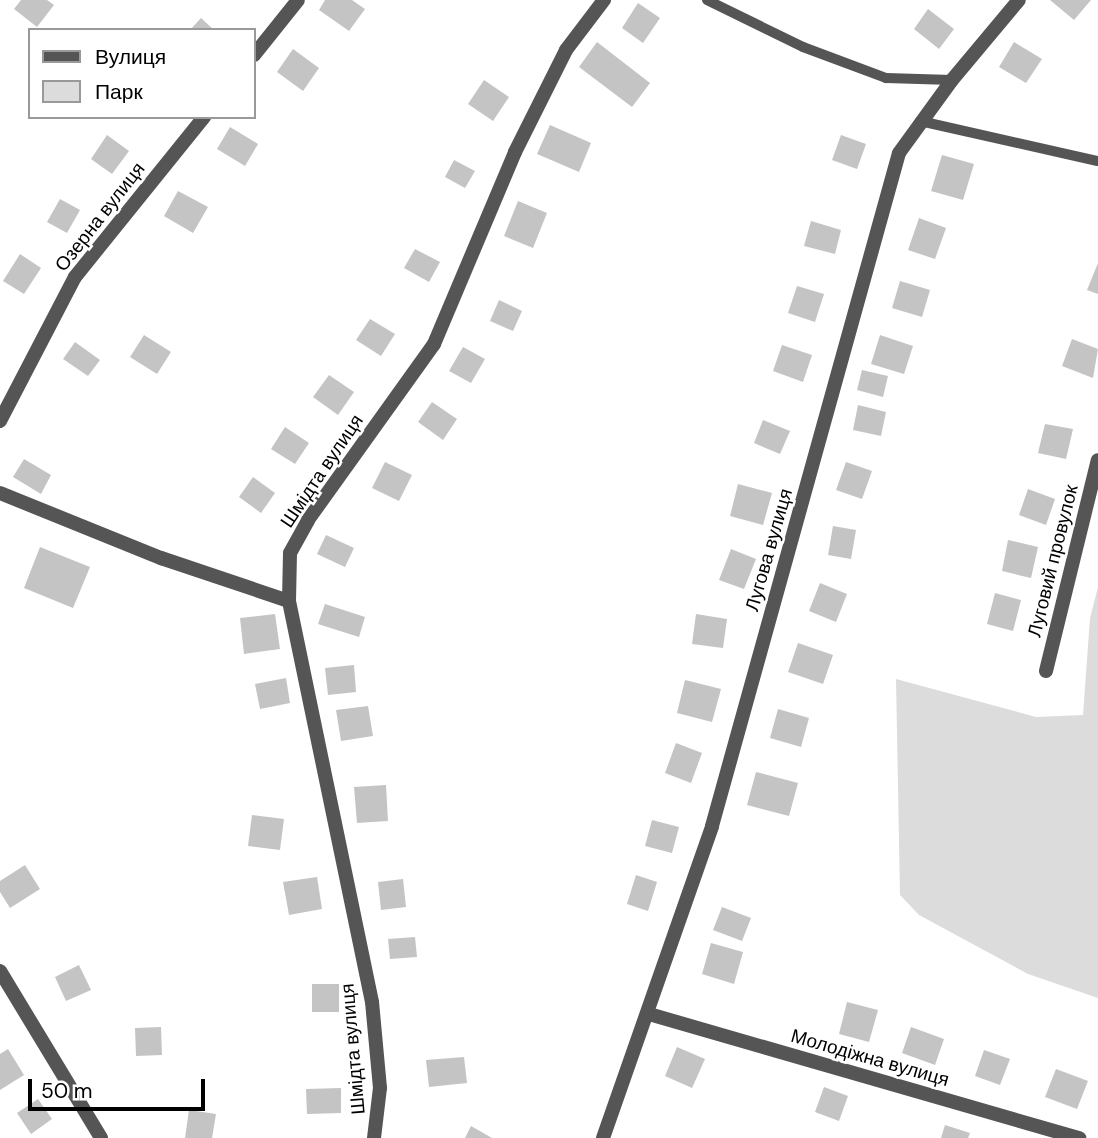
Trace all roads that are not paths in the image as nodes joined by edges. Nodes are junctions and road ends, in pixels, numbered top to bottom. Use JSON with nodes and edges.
{"nodes":[{"id":1,"x":298,"y":0,"type":"edge"},
{"id":2,"x":604,"y":0,"type":"edge"},
{"id":3,"x":707,"y":0,"type":"edge"},
{"id":4,"x":1019,"y":0,"type":"edge"},
{"id":5,"x":256,"y":52,"type":"edge"},
{"id":6,"x":952,"y":80,"type":"junction"},
{"id":7,"x":202,"y":119,"type":"edge"},
{"id":8,"x":920,"y":121,"type":"junction"},
{"id":9,"x":1098,"y":161,"type":"edge"},
{"id":10,"x":0,"y":421,"type":"edge"},
{"id":11,"x":1098,"y":460,"type":"edge"},
{"id":12,"x":0,"y":493,"type":"edge"},
{"id":13,"x":289,"y":601,"type":"junction"},
{"id":14,"x":1046,"y":671,"type":"dead end"},
{"id":15,"x":0,"y":971,"type":"edge"},
{"id":16,"x":649,"y":1014,"type":"junction"},
{"id":17,"x":102,"y":1138,"type":"edge"},
{"id":18,"x":374,"y":1138,"type":"edge"},
{"id":19,"x":603,"y":1138,"type":"edge"},
{"id":20,"x":1079,"y":1138,"type":"edge"}],
"edges":[{"from":1,"to":5,"type":"street"},
{"from":2,"to":13,"type":"street","name":"Шмідта вулиця"},
{"from":3,"to":6,"type":"lane"},
{"from":4,"to":6,"type":"street","name":"Лугова вулиця"},
{"from":6,"to":8,"type":"street","name":"Лугова вулиця"},
{"from":7,"to":10,"type":"street","name":"Озерна вулиця"},
{"from":8,"to":9,"type":"lane"},
{"from":8,"to":16,"type":"street","name":"Лугова вулиця"},
{"from":11,"to":14,"type":"street","name":"Луговий провулок"},
{"from":12,"to":13,"type":"street"},
{"from":13,"to":18,"type":"street","name":"Шмідта вулиця"},
{"from":15,"to":17,"type":"street"},
{"from":16,"to":19,"type":"street","name":"Лугова вулиця"},
{"from":16,"to":20,"type":"street","name":"Молодіжна вулиця"}]}
